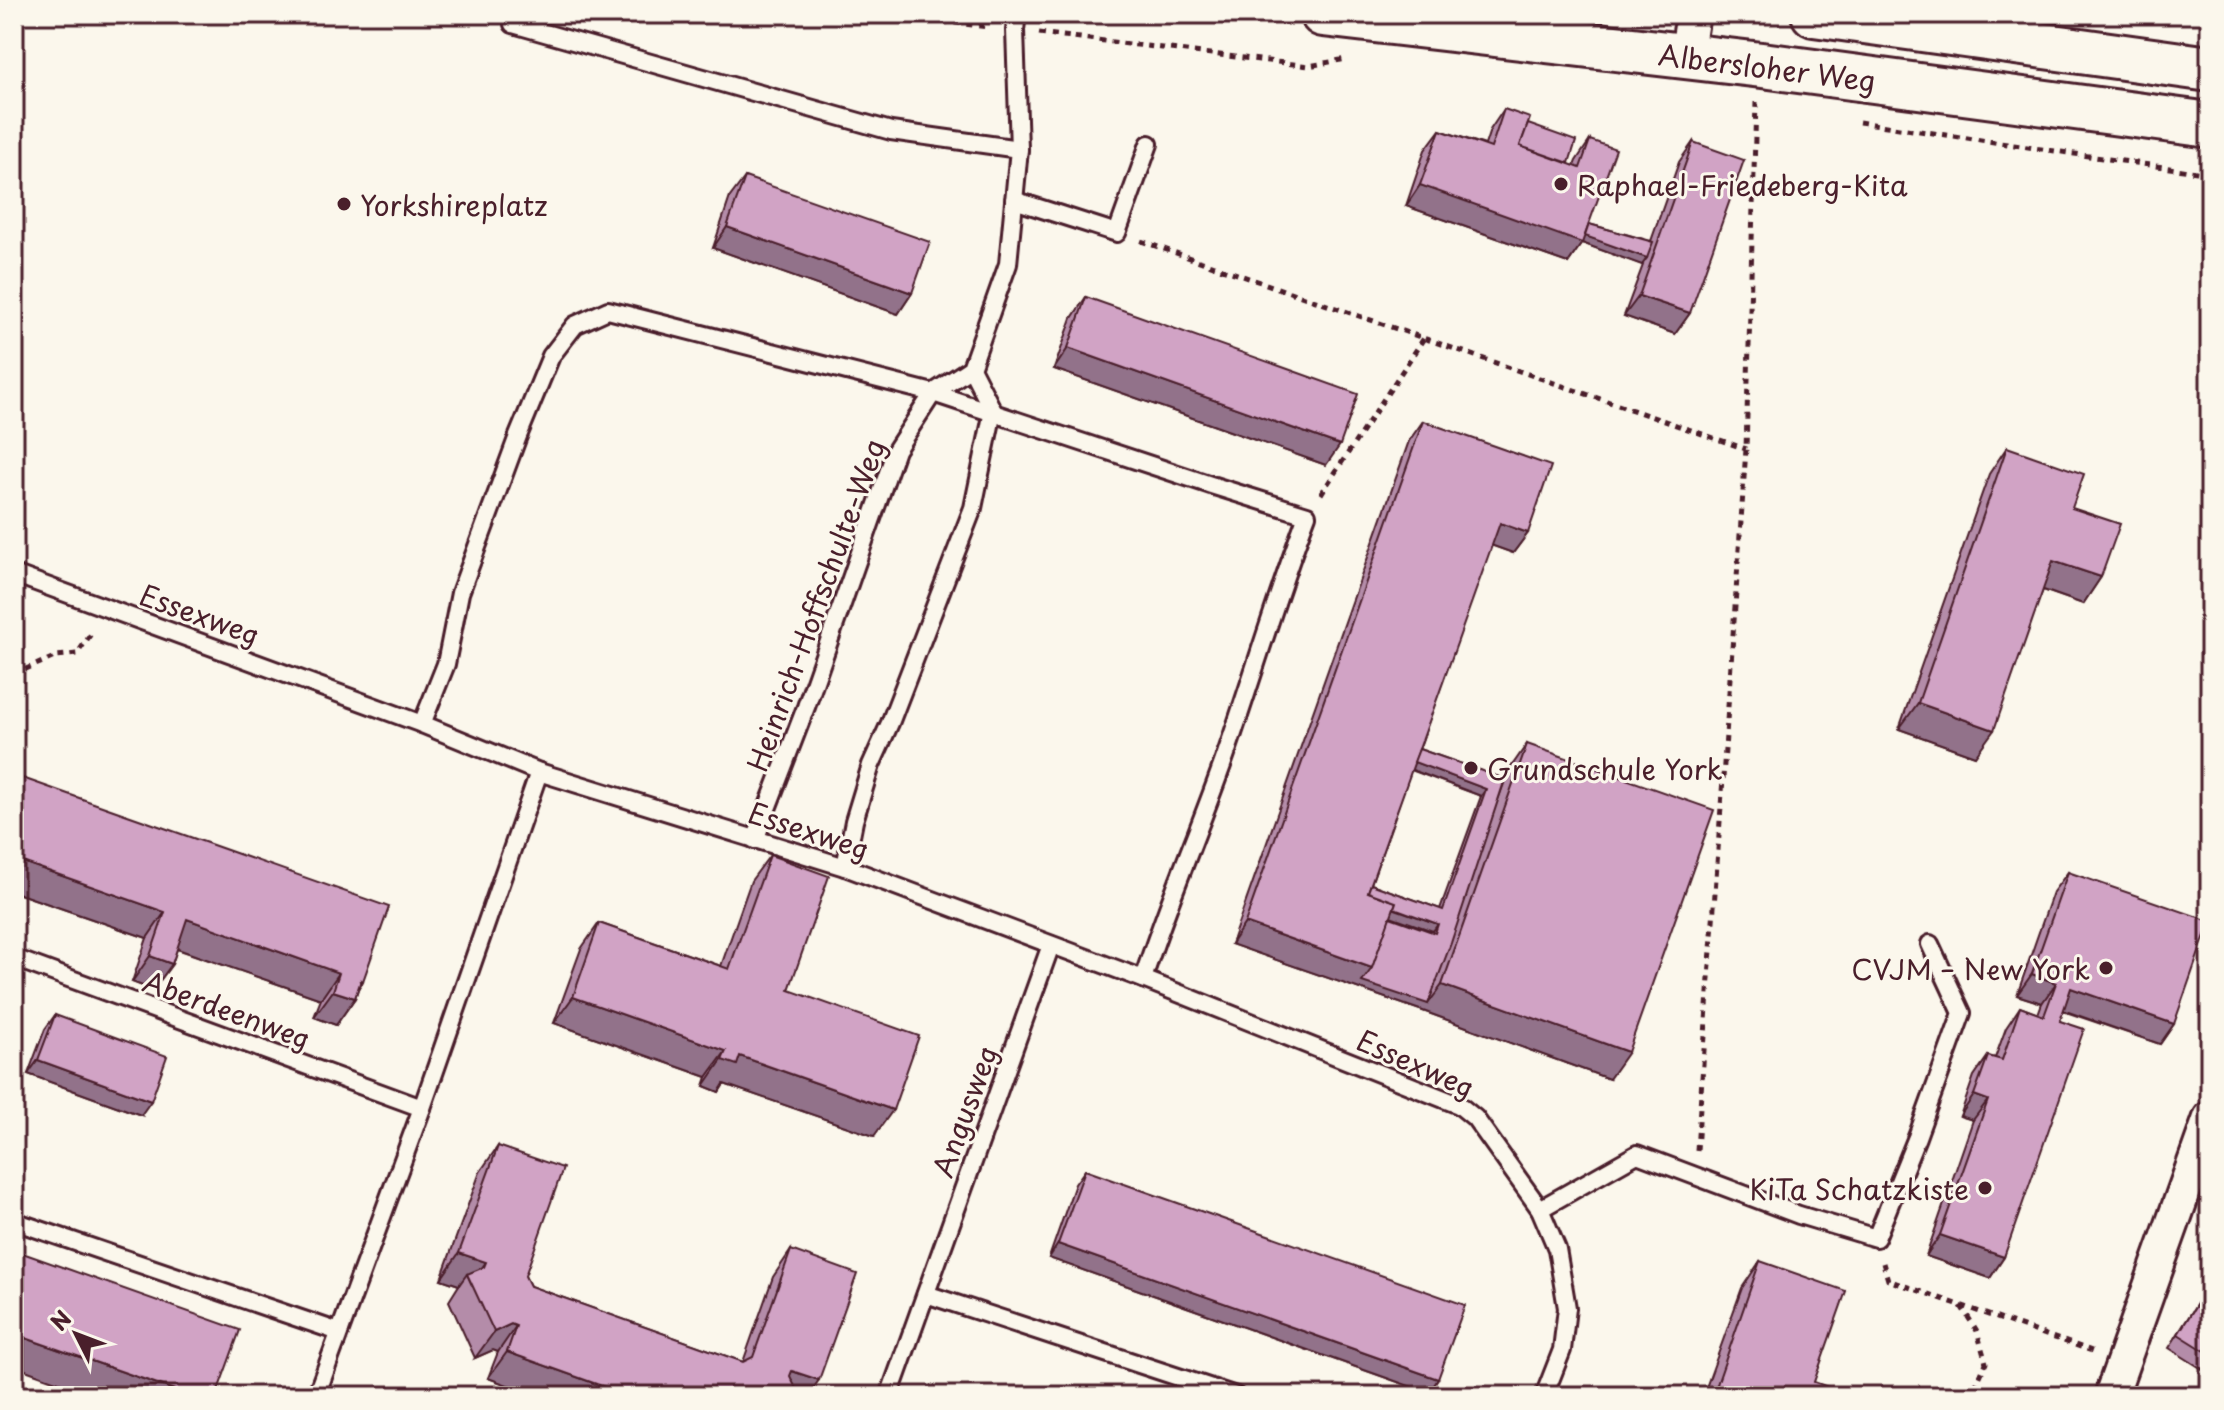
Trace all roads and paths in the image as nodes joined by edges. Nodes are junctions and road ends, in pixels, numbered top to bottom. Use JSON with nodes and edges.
{"nodes":[{"id":1,"x":883,"y":14,"type":"edge"},
{"id":2,"x":1323,"y":14,"type":"edge"},
{"id":3,"x":1693,"y":14,"type":"edge"},
{"id":4,"x":1814,"y":14,"type":"edge"},
{"id":5,"x":929,"y":17,"type":"edge"},
{"id":6,"x":1016,"y":22,"type":"edge"},
{"id":7,"x":513,"y":24,"type":"dead end"},
{"id":8,"x":1686,"y":57,"type":"junction"},
{"id":9,"x":1348,"y":59,"type":"dead end"},
{"id":10,"x":2210,"y":69,"type":"edge"},
{"id":11,"x":1770,"y":109,"type":"dead end"},
{"id":12,"x":1849,"y":121,"type":"dead end"},
{"id":13,"x":2210,"y":125,"type":"edge"},
{"id":14,"x":1149,"y":144,"type":"dead end"},
{"id":15,"x":1019,"y":149,"type":"junction"},
{"id":16,"x":2210,"y":174,"type":"edge"},
{"id":17,"x":1014,"y":200,"type":"junction"},
{"id":18,"x":1117,"y":233,"type":"junction"},
{"id":19,"x":1424,"y":338,"type":"junction"},
{"id":20,"x":971,"y":368,"type":"junction"},
{"id":21,"x":933,"y":393,"type":"junction"},
{"id":22,"x":993,"y":411,"type":"junction"},
{"id":23,"x":1746,"y":449,"type":"junction"},
{"id":24,"x":1307,"y":515,"type":"junction"},
{"id":25,"x":14,"y":574,"type":"edge"},
{"id":26,"x":108,"y":608,"type":"junction"},
{"id":27,"x":14,"y":674,"type":"edge"},
{"id":28,"x":422,"y":724,"type":"junction"},
{"id":29,"x":539,"y":772,"type":"junction"},
{"id":30,"x":755,"y":840,"type":"junction"},
{"id":31,"x":845,"y":867,"type":"junction"},
{"id":32,"x":1930,"y":944,"type":"dead end"},
{"id":33,"x":1051,"y":945,"type":"junction"},
{"id":34,"x":14,"y":958,"type":"edge"},
{"id":35,"x":1143,"y":979,"type":"junction"},
{"id":36,"x":422,"y":1108,"type":"junction"},
{"id":37,"x":2210,"y":1118,"type":"edge"},
{"id":38,"x":1695,"y":1176,"type":"junction"},
{"id":39,"x":1540,"y":1209,"type":"junction"},
{"id":40,"x":14,"y":1221,"type":"edge"},
{"id":41,"x":1876,"y":1238,"type":"junction"},
{"id":42,"x":926,"y":1294,"type":"junction"},
{"id":43,"x":1961,"y":1305,"type":"junction"},
{"id":44,"x":339,"y":1332,"type":"junction"},
{"id":45,"x":2123,"y":1362,"type":"junction"},
{"id":46,"x":2114,"y":1395,"type":"edge"},
{"id":47,"x":316,"y":1396,"type":"edge"},
{"id":48,"x":889,"y":1396,"type":"edge"},
{"id":49,"x":1236,"y":1396,"type":"edge"},
{"id":50,"x":1544,"y":1396,"type":"edge"},
{"id":51,"x":1971,"y":1396,"type":"edge"}],
"edges":[{"from":1,"to":5,"type":"path"},
{"from":2,"to":8,"type":"main road","name":"Albersloher Weg"},
{"from":3,"to":8,"type":"street"},
{"from":4,"to":10,"type":"main road","name":"Albersloher Weg"},
{"from":5,"to":6,"type":"path"},
{"from":6,"to":9,"type":"path"},
{"from":6,"to":15,"type":"lane"},
{"from":7,"to":15,"type":"lane"},
{"from":8,"to":13,"type":"main road","name":"Albersloher Weg"},
{"from":11,"to":23,"type":"path"},
{"from":12,"to":16,"type":"path"},
{"from":14,"to":18,"type":"lane"},
{"from":15,"to":17,"type":"lane"},
{"from":17,"to":18,"type":"lane"},
{"from":17,"to":20,"type":"lane"},
{"from":18,"to":19,"type":"path"},
{"from":19,"to":23,"type":"path"},
{"from":19,"to":24,"type":"path"},
{"from":20,"to":21,"type":"lane"},
{"from":20,"to":22,"type":"lane"},
{"from":21,"to":22,"type":"lane"},
{"from":21,"to":28,"type":"lane"},
{"from":21,"to":30,"type":"lane","name":"Heinrich-Hoffschulte-Weg"},
{"from":22,"to":24,"type":"lane"},
{"from":22,"to":31,"type":"lane"},
{"from":23,"to":38,"type":"path"},
{"from":24,"to":35,"type":"lane"},
{"from":25,"to":26,"type":"lane","name":"Essexweg"},
{"from":26,"to":27,"type":"path"},
{"from":26,"to":28,"type":"lane","name":"Essexweg"},
{"from":28,"to":29,"type":"lane","name":"Essexweg"},
{"from":29,"to":30,"type":"lane","name":"Essexweg"},
{"from":29,"to":36,"type":"lane"},
{"from":30,"to":31,"type":"lane","name":"Essexweg"},
{"from":31,"to":33,"type":"lane","name":"Essexweg"},
{"from":32,"to":41,"type":"lane"},
{"from":33,"to":35,"type":"lane","name":"Essexweg"},
{"from":33,"to":42,"type":"lane","name":"Angusweg"},
{"from":34,"to":36,"type":"lane","name":"Aberdeenweg"},
{"from":35,"to":39,"type":"lane","name":"Essexweg"},
{"from":36,"to":44,"type":"lane"},
{"from":37,"to":45,"type":"street"},
{"from":38,"to":39,"type":"lane"},
{"from":38,"to":41,"type":"lane"},
{"from":39,"to":50,"type":"lane","name":"Essexweg"},
{"from":40,"to":44,"type":"lane"},
{"from":41,"to":43,"type":"path"},
{"from":42,"to":48,"type":"lane","name":"Angusweg"},
{"from":42,"to":49,"type":"lane"},
{"from":43,"to":45,"type":"path"},
{"from":43,"to":51,"type":"path"},
{"from":44,"to":47,"type":"lane"},
{"from":45,"to":46,"type":"street"}]}
